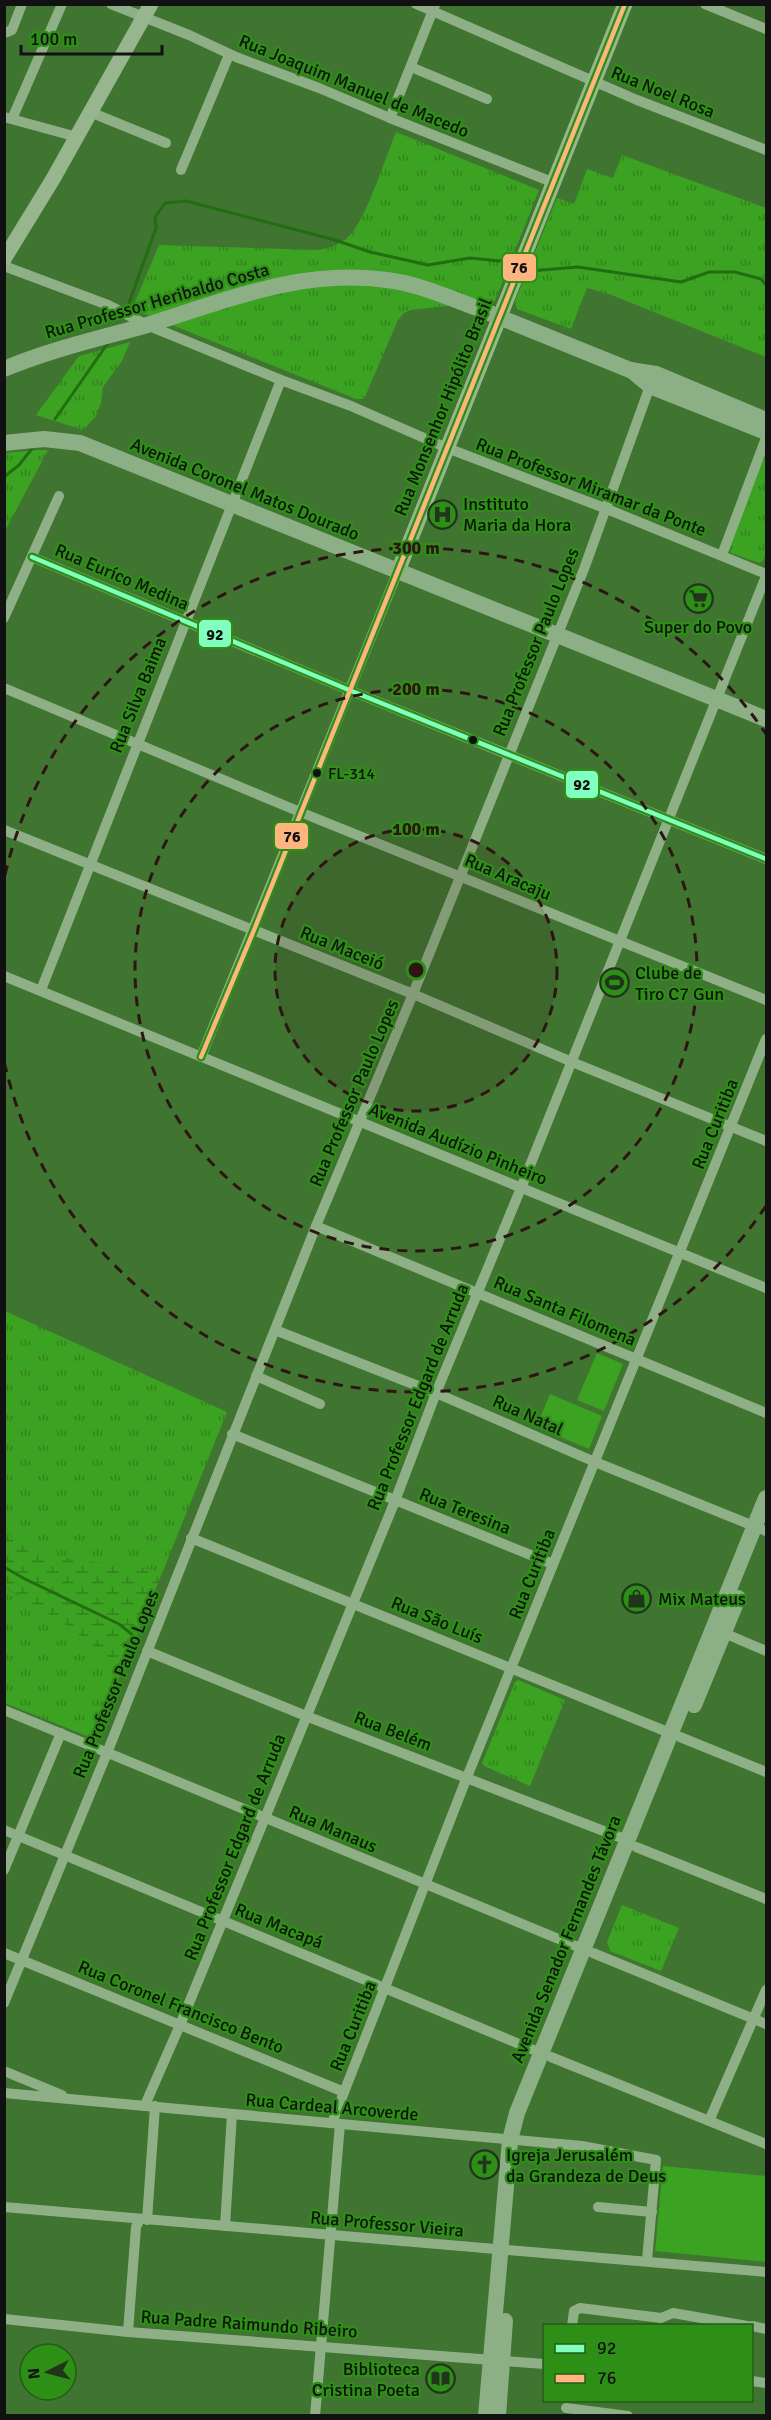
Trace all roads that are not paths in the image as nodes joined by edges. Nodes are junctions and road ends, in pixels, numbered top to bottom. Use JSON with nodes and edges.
{"nodes":[{"id":1,"x":22,"y":4,"type":"edge"},
{"id":2,"x":62,"y":4,"type":"edge"},
{"id":3,"x":111,"y":4,"type":"edge"},
{"id":4,"x":416,"y":4,"type":"edge"},
{"id":5,"x":624,"y":4,"type":"edge"},
{"id":6,"x":705,"y":4,"type":"edge"},
{"id":7,"x":434,"y":8,"type":"edge"},
{"id":8,"x":147,"y":10,"type":"edge"},
{"id":9,"x":766,"y":29,"type":"edge"},
{"id":10,"x":4,"y":33,"type":"edge"},
{"id":11,"x":229,"y":55,"type":"junction"},
{"id":12,"x":411,"y":67,"type":"junction"},
{"id":13,"x":595,"y":82,"type":"junction"},
{"id":14,"x":488,"y":99,"type":"dead end"},
{"id":15,"x":95,"y":114,"type":"junction"},
{"id":16,"x":8,"y":118,"type":"edge"},
{"id":17,"x":390,"y":118,"type":"junction"},
{"id":18,"x":77,"y":137,"type":"junction"},
{"id":19,"x":166,"y":143,"type":"dead end"},
{"id":20,"x":766,"y":150,"type":"edge"},
{"id":21,"x":182,"y":170,"type":"dead end"},
{"id":22,"x":552,"y":182,"type":"junction"},
{"id":23,"x":4,"y":259,"type":"edge"},
{"id":24,"x":4,"y":266,"type":"edge"},
{"id":25,"x":500,"y":317,"type":"junction"},
{"id":26,"x":147,"y":325,"type":"junction"},
{"id":27,"x":4,"y":369,"type":"edge"},
{"id":28,"x":630,"y":370,"type":"junction"},
{"id":29,"x":281,"y":380,"type":"junction"},
{"id":30,"x":651,"y":386,"type":"junction"},
{"id":31,"x":766,"y":420,"type":"edge"},
{"id":32,"x":766,"y":432,"type":"edge"},
{"id":33,"x":766,"y":438,"type":"edge"},
{"id":34,"x":4,"y":442,"type":"edge"},
{"id":35,"x":447,"y":448,"type":"junction"},
{"id":36,"x":59,"y":496,"type":"dead end"},
{"id":37,"x":233,"y":505,"type":"junction"},
{"id":38,"x":607,"y":509,"type":"junction"},
{"id":39,"x":722,"y":555,"type":"junction"},
{"id":40,"x":32,"y":556,"type":"junction"},
{"id":41,"x":398,"y":571,"type":"junction"},
{"id":42,"x":766,"y":575,"type":"edge"},
{"id":43,"x":4,"y":618,"type":"edge"},
{"id":44,"x":185,"y":622,"type":"junction"},
{"id":45,"x":558,"y":635,"type":"junction"},
{"id":46,"x":4,"y":688,"type":"edge"},
{"id":47,"x":349,"y":690,"type":"junction"},
{"id":48,"x":717,"y":699,"type":"junction"},
{"id":49,"x":766,"y":719,"type":"edge"},
{"id":50,"x":136,"y":744,"type":"junction"},
{"id":51,"x":508,"y":754,"type":"junction"},
{"id":52,"x":300,"y":812,"type":"junction"},
{"id":53,"x":669,"y":819,"type":"junction"},
{"id":54,"x":4,"y":830,"type":"edge"},
{"id":55,"x":766,"y":859,"type":"edge"},
{"id":56,"x":90,"y":864,"type":"junction"},
{"id":57,"x":460,"y":875,"type":"junction"},
{"id":58,"x":254,"y":930,"type":"junction"},
{"id":59,"x":619,"y":941,"type":"junction"},
{"id":60,"x":4,"y":976,"type":"edge"},
{"id":61,"x":41,"y":990,"type":"junction"},
{"id":62,"x":413,"y":994,"type":"junction"},
{"id":63,"x":766,"y":1000,"type":"edge"},
{"id":64,"x":766,"y":1039,"type":"edge"},
{"id":65,"x":201,"y":1057,"type":"junction"},
{"id":66,"x":572,"y":1062,"type":"junction"},
{"id":67,"x":361,"y":1122,"type":"junction"},
{"id":68,"x":731,"y":1127,"type":"junction"},
{"id":69,"x":766,"y":1141,"type":"edge"},
{"id":70,"x":521,"y":1188,"type":"junction"},
{"id":71,"x":316,"y":1226,"type":"junction"},
{"id":72,"x":680,"y":1251,"type":"junction"},
{"id":73,"x":766,"y":1288,"type":"edge"},
{"id":74,"x":477,"y":1291,"type":"junction"},
{"id":75,"x":275,"y":1330,"type":"junction"},
{"id":76,"x":636,"y":1360,"type":"junction"},
{"id":77,"x":256,"y":1376,"type":"junction"},
{"id":78,"x":436,"y":1393,"type":"junction"},
{"id":79,"x":321,"y":1404,"type":"dead end"},
{"id":80,"x":766,"y":1413,"type":"edge"},
{"id":81,"x":232,"y":1434,"type":"junction"},
{"id":82,"x":595,"y":1462,"type":"junction"},
{"id":83,"x":766,"y":1498,"type":"edge"},
{"id":84,"x":395,"y":1500,"type":"junction"},
{"id":85,"x":763,"y":1528,"type":"edge"},
{"id":86,"x":191,"y":1538,"type":"junction"},
{"id":87,"x":553,"y":1564,"type":"junction"},
{"id":88,"x":352,"y":1603,"type":"junction"},
{"id":89,"x":724,"y":1633,"type":"junction"},
{"id":90,"x":147,"y":1651,"type":"junction"},
{"id":91,"x":766,"y":1651,"type":"edge"},
{"id":92,"x":512,"y":1668,"type":"junction"},
{"id":93,"x":4,"y":1710,"type":"edge"},
{"id":94,"x":306,"y":1716,"type":"junction"},
{"id":95,"x":61,"y":1733,"type":"junction"},
{"id":96,"x":675,"y":1735,"type":"junction"},
{"id":97,"x":107,"y":1753,"type":"junction"},
{"id":98,"x":766,"y":1772,"type":"edge"},
{"id":99,"x":467,"y":1777,"type":"junction"},
{"id":100,"x":264,"y":1818,"type":"junction"},
{"id":101,"x":4,"y":1830,"type":"edge"},
{"id":102,"x":18,"y":1836,"type":"junction"},
{"id":103,"x":632,"y":1843,"type":"junction"},
{"id":104,"x":65,"y":1856,"type":"junction"},
{"id":105,"x":4,"y":1870,"type":"edge"},
{"id":106,"x":424,"y":1885,"type":"junction"},
{"id":107,"x":766,"y":1899,"type":"edge"},
{"id":108,"x":222,"y":1920,"type":"junction"},
{"id":109,"x":588,"y":1951,"type":"junction"},
{"id":110,"x":4,"y":1953,"type":"edge"},
{"id":111,"x":22,"y":1960,"type":"junction"},
{"id":112,"x":386,"y":1988,"type":"junction"},
{"id":113,"x":766,"y":1990,"type":"edge"},
{"id":114,"x":4,"y":2003,"type":"edge"},
{"id":115,"x":755,"y":2019,"type":"junction"},
{"id":116,"x":766,"y":2024,"type":"edge"},
{"id":117,"x":180,"y":2025,"type":"junction"},
{"id":118,"x":546,"y":2055,"type":"junction"},
{"id":119,"x":4,"y":2071,"type":"edge"},
{"id":120,"x":344,"y":2092,"type":"junction"},
{"id":121,"x":4,"y":2093,"type":"edge"},
{"id":122,"x":74,"y":2099,"type":"junction"},
{"id":123,"x":150,"y":2106,"type":"junction"},
{"id":124,"x":232,"y":2114,"type":"junction"},
{"id":125,"x":709,"y":2121,"type":"junction"},
{"id":126,"x":336,"y":2123,"type":"junction"},
{"id":127,"x":516,"y":2140,"type":"junction"},
{"id":128,"x":766,"y":2144,"type":"edge"},
{"id":129,"x":4,"y":2207,"type":"edge"},
{"id":130,"x":598,"y":2207,"type":"dead end"},
{"id":131,"x":652,"y":2212,"type":"junction"},
{"id":132,"x":143,"y":2220,"type":"junction"},
{"id":133,"x":225,"y":2226,"type":"junction"},
{"id":134,"x":332,"y":2236,"type":"junction"},
{"id":135,"x":506,"y":2250,"type":"junction"},
{"id":136,"x":647,"y":2260,"type":"junction"},
{"id":137,"x":766,"y":2272,"type":"edge"},
{"id":138,"x":4,"y":2319,"type":"edge"},
{"id":139,"x":572,"y":2324,"type":"edge"},
{"id":140,"x":741,"y":2324,"type":"edge"},
{"id":141,"x":128,"y":2332,"type":"junction"},
{"id":142,"x":320,"y":2346,"type":"junction"},
{"id":143,"x":496,"y":2359,"type":"junction"},
{"id":144,"x":543,"y":2364,"type":"edge"},
{"id":145,"x":566,"y":2408,"type":"edge"},
{"id":146,"x":315,"y":2415,"type":"edge"},
{"id":147,"x":486,"y":2415,"type":"edge"},
{"id":148,"x":498,"y":2415,"type":"edge"},
{"id":149,"x":628,"y":2415,"type":"edge"}],
"edges":[{"from":1,"to":10,"type":"street"},
{"from":2,"to":16,"type":"street"},
{"from":3,"to":8,"type":"street","name":"Rua Joaquim Manuel de Macedo"},
{"from":4,"to":7,"type":"street","name":"Rua Noel Rosa"},
{"from":5,"to":13,"type":"main road","name":"Rua Monsenhor Hipólito Brasil"},
{"from":6,"to":9,"type":"street"},
{"from":7,"to":12,"type":"street"},
{"from":7,"to":13,"type":"street","name":"Rua Noel Rosa"},
{"from":8,"to":11,"type":"street","name":"Rua Joaquim Manuel de Macedo"},
{"from":8,"to":15,"type":"main road"},
{"from":11,"to":17,"type":"street","name":"Rua Joaquim Manuel de Macedo"},
{"from":11,"to":21,"type":"street"},
{"from":12,"to":14,"type":"street"},
{"from":12,"to":17,"type":"street"},
{"from":13,"to":20,"type":"street","name":"Rua Noel Rosa"},
{"from":13,"to":22,"type":"main road","name":"Rua Monsenhor Hipólito Brasil"},
{"from":15,"to":18,"type":"main road"},
{"from":15,"to":19,"type":"street"},
{"from":16,"to":18,"type":"street"},
{"from":17,"to":22,"type":"street","name":"Rua Joaquim Manuel de Macedo"},
{"from":18,"to":23,"type":"main road"},
{"from":22,"to":25,"type":"main road","name":"Rua Monsenhor Hipólito Brasil"},
{"from":24,"to":26,"type":"street","name":"Rua Professor Miramar da Ponte"},
{"from":25,"to":26,"type":"main road","name":"Rua Professor Heribaldo Costa"},
{"from":25,"to":28,"type":"main road","name":"Rua Professor Heribaldo Costa"},
{"from":25,"to":35,"type":"main road","name":"Rua Monsenhor Hipólito Brasil"},
{"from":26,"to":27,"type":"main road","name":"Rua Professor Heribaldo Costa"},
{"from":26,"to":29,"type":"street","name":"Rua Professor Miramar da Ponte"},
{"from":28,"to":30,"type":"main road","name":"Rua Professor Heribaldo Costa"},
{"from":28,"to":31,"type":"main road","name":"Rua Professor Heribaldo Costa"},
{"from":29,"to":35,"type":"street","name":"Rua Professor Miramar da Ponte"},
{"from":29,"to":37,"type":"street","name":"Rua Silva Baima"},
{"from":30,"to":32,"type":"main road","name":"Rua Professor Heribaldo Costa"},
{"from":30,"to":38,"type":"street","name":"Rua Professor Paulo Lopes"},
{"from":33,"to":39,"type":"street"},
{"from":34,"to":37,"type":"main road","name":"Avenida Coronel Matos Dourado"},
{"from":35,"to":38,"type":"street","name":"Rua Professor Miramar da Ponte"},
{"from":35,"to":41,"type":"main road","name":"Rua Monsenhor Hipólito Brasil"},
{"from":36,"to":40,"type":"street"},
{"from":37,"to":41,"type":"main road","name":"Avenida Coronel Matos Dourado"},
{"from":37,"to":44,"type":"street","name":"Rua Silva Baima"},
{"from":38,"to":39,"type":"street","name":"Rua Professor Miramar da Ponte"},
{"from":38,"to":45,"type":"street","name":"Rua Professor Paulo Lopes"},
{"from":39,"to":42,"type":"street","name":"Rua Professor Miramar da Ponte"},
{"from":40,"to":43,"type":"street"},
{"from":40,"to":44,"type":"street","name":"Rua Euríco Medina"},
{"from":41,"to":45,"type":"main road","name":"Avenida Coronel Matos Dourado"},
{"from":41,"to":47,"type":"street","name":"Rua Monsenhor Hipólito Brasil"},
{"from":42,"to":48,"type":"street","name":"Rua Professor Edgard de Arruda"},
{"from":44,"to":47,"type":"street","name":"Rua Euríco Medina"},
{"from":44,"to":50,"type":"street","name":"Rua Silva Baima"},
{"from":45,"to":48,"type":"main road","name":"Avenida Coronel Matos Dourado"},
{"from":45,"to":51,"type":"street","name":"Rua Professor Paulo Lopes"},
{"from":46,"to":50,"type":"street","name":"Rua Aracaju"},
{"from":47,"to":51,"type":"street","name":"Rua Euríco Medina"},
{"from":47,"to":52,"type":"street","name":"Rua Monsenhor Hipólito Brasil"},
{"from":48,"to":49,"type":"main road","name":"Avenida Coronel Matos Dourado"},
{"from":48,"to":53,"type":"street","name":"Rua Professor Edgard de Arruda"},
{"from":50,"to":52,"type":"street","name":"Rua Aracaju"},
{"from":50,"to":56,"type":"street","name":"Rua Silva Baima"},
{"from":51,"to":53,"type":"street","name":"Rua Euríco Medina"},
{"from":51,"to":57,"type":"street","name":"Rua Professor Paulo Lopes"},
{"from":52,"to":57,"type":"street","name":"Rua Aracaju"},
{"from":52,"to":58,"type":"street","name":"Rua Monsenhor Hipólito Brasil"},
{"from":53,"to":55,"type":"street","name":"Rua Euríco Medina"},
{"from":53,"to":59,"type":"street","name":"Rua Professor Edgard de Arruda"},
{"from":54,"to":56,"type":"street","name":"Rua Maceió"},
{"from":56,"to":58,"type":"street","name":"Rua Maceió"},
{"from":56,"to":61,"type":"street","name":"Rua Silva Baima"},
{"from":57,"to":59,"type":"street","name":"Rua Aracaju"},
{"from":57,"to":62,"type":"street","name":"Rua Professor Paulo Lopes"},
{"from":58,"to":62,"type":"street","name":"Rua Maceió"},
{"from":58,"to":65,"type":"street","name":"Rua Monsenhor Hipólito Brasil"},
{"from":59,"to":63,"type":"street","name":"Rua Aracaju"},
{"from":59,"to":66,"type":"street","name":"Rua Professor Edgard de Arruda"},
{"from":60,"to":61,"type":"street","name":"Avenida Audízio Pinheiro"},
{"from":61,"to":65,"type":"street","name":"Avenida Audízio Pinheiro"},
{"from":62,"to":66,"type":"street","name":"Rua Maceió"},
{"from":62,"to":67,"type":"street","name":"Rua Professor Paulo Lopes"},
{"from":64,"to":68,"type":"street","name":"Rua Curitiba"},
{"from":65,"to":67,"type":"street","name":"Avenida Audízio Pinheiro"},
{"from":66,"to":68,"type":"street","name":"Rua Maceió"},
{"from":66,"to":70,"type":"street","name":"Rua Professor Edgard de Arruda"},
{"from":67,"to":70,"type":"street","name":"Avenida Audízio Pinheiro"},
{"from":67,"to":71,"type":"street","name":"Rua Professor Paulo Lopes"},
{"from":68,"to":69,"type":"street","name":"Rua Maceió"},
{"from":68,"to":72,"type":"street","name":"Rua Curitiba"},
{"from":70,"to":72,"type":"street","name":"Avenida Audízio Pinheiro"},
{"from":70,"to":74,"type":"street","name":"Rua Professor Edgard de Arruda"},
{"from":71,"to":74,"type":"street","name":"Rua Santa Filomena"},
{"from":71,"to":75,"type":"street","name":"Rua Professor Paulo Lopes"},
{"from":72,"to":73,"type":"street","name":"Avenida Audízio Pinheiro"},
{"from":72,"to":76,"type":"street","name":"Rua Curitiba"},
{"from":74,"to":76,"type":"street","name":"Rua Santa Filomena"},
{"from":74,"to":78,"type":"street","name":"Rua Professor Edgard de Arruda"},
{"from":75,"to":77,"type":"street","name":"Rua Professor Paulo Lopes"},
{"from":75,"to":78,"type":"street","name":"Rua Natal"},
{"from":76,"to":80,"type":"street","name":"Rua Santa Filomena"},
{"from":76,"to":82,"type":"street","name":"Rua Curitiba"},
{"from":77,"to":79,"type":"street"},
{"from":77,"to":81,"type":"street","name":"Rua Professor Paulo Lopes"},
{"from":78,"to":82,"type":"street","name":"Rua Natal"},
{"from":78,"to":84,"type":"street","name":"Rua Professor Edgard de Arruda"},
{"from":81,"to":84,"type":"street","name":"Rua Teresina"},
{"from":81,"to":86,"type":"street","name":"Rua Professor Paulo Lopes"},
{"from":82,"to":85,"type":"street","name":"Rua Natal"},
{"from":82,"to":87,"type":"street","name":"Rua Curitiba"},
{"from":83,"to":85,"type":"main road","name":"Avenida Senador Fernandes Távora"},
{"from":84,"to":87,"type":"street","name":"Rua Teresina"},
{"from":84,"to":88,"type":"street","name":"Rua Professor Edgard de Arruda"},
{"from":85,"to":89,"type":"main road","name":"Avenida Senador Fernandes Távora"},
{"from":85,"to":96,"type":"main road","name":"Avenida Senador Fernandes Távora"},
{"from":86,"to":88,"type":"street","name":"Rua São Luís"},
{"from":86,"to":90,"type":"street","name":"Rua Professor Paulo Lopes"},
{"from":87,"to":92,"type":"street","name":"Rua Curitiba"},
{"from":88,"to":92,"type":"street","name":"Rua São Luís"},
{"from":88,"to":94,"type":"street","name":"Rua Professor Edgard de Arruda"},
{"from":89,"to":91,"type":"street"},
{"from":89,"to":96,"type":"main road","name":"Avenida Senador Fernandes Távora"},
{"from":90,"to":94,"type":"street","name":"Rua Belém"},
{"from":90,"to":97,"type":"street","name":"Rua Professor Paulo Lopes"},
{"from":92,"to":96,"type":"street","name":"Rua São Luís"},
{"from":92,"to":99,"type":"street","name":"Rua Curitiba"},
{"from":93,"to":95,"type":"street","name":"Rua Manaus"},
{"from":94,"to":99,"type":"street","name":"Rua Belém"},
{"from":94,"to":100,"type":"street","name":"Rua Professor Edgard de Arruda"},
{"from":95,"to":97,"type":"street","name":"Rua Manaus"},
{"from":95,"to":102,"type":"street"},
{"from":96,"to":98,"type":"street","name":"Rua São Luís"},
{"from":96,"to":103,"type":"main road","name":"Avenida Senador Fernandes Távora"},
{"from":97,"to":100,"type":"street","name":"Rua Manaus"},
{"from":97,"to":104,"type":"street","name":"Rua Professor Paulo Lopes"},
{"from":99,"to":103,"type":"street","name":"Rua Belém"},
{"from":99,"to":106,"type":"street","name":"Rua Curitiba"},
{"from":100,"to":106,"type":"street","name":"Rua Manaus"},
{"from":100,"to":108,"type":"street","name":"Rua Professor Edgard de Arruda"},
{"from":101,"to":102,"type":"street","name":"Rua Macapá"},
{"from":102,"to":104,"type":"street","name":"Rua Macapá"},
{"from":102,"to":105,"type":"street"},
{"from":103,"to":107,"type":"street","name":"Rua Belém"},
{"from":103,"to":109,"type":"main road","name":"Avenida Senador Fernandes Távora"},
{"from":104,"to":108,"type":"street","name":"Rua Macapá"},
{"from":104,"to":111,"type":"street","name":"Rua Professor Paulo Lopes"},
{"from":106,"to":109,"type":"street","name":"Rua Manaus"},
{"from":106,"to":112,"type":"street","name":"Rua Curitiba"},
{"from":108,"to":112,"type":"street","name":"Rua Macapá"},
{"from":108,"to":117,"type":"street","name":"Rua Professor Edgard de Arruda"},
{"from":109,"to":115,"type":"street","name":"Rua Manaus"},
{"from":109,"to":118,"type":"main road","name":"Avenida Senador Fernandes Távora"},
{"from":110,"to":111,"type":"street","name":"Rua Coronel Francisco Bento"},
{"from":111,"to":114,"type":"street","name":"Rua Professor Paulo Lopes"},
{"from":111,"to":117,"type":"street","name":"Rua Coronel Francisco Bento"},
{"from":112,"to":118,"type":"street","name":"Rua Macapá"},
{"from":112,"to":120,"type":"street","name":"Rua Curitiba"},
{"from":113,"to":115,"type":"street"},
{"from":115,"to":116,"type":"street","name":"Rua Manaus"},
{"from":115,"to":125,"type":"street"},
{"from":117,"to":120,"type":"street","name":"Rua Coronel Francisco Bento"},
{"from":117,"to":123,"type":"street","name":"Rua Professor Edgard de Arruda"},
{"from":118,"to":125,"type":"street","name":"Rua Macapá"},
{"from":118,"to":127,"type":"main road","name":"Avenida Senador Fernandes Távora"},
{"from":119,"to":122,"type":"street"},
{"from":120,"to":126,"type":"street","name":"Rua Curitiba"},
{"from":121,"to":122,"type":"street","name":"Rua Cardeal Arcoverde"},
{"from":122,"to":123,"type":"street","name":"Rua Cardeal Arcoverde"},
{"from":123,"to":124,"type":"street","name":"Rua Cardeal Arcoverde"},
{"from":123,"to":132,"type":"street","name":"Rua Professor Edgard de Arruda"},
{"from":124,"to":126,"type":"street","name":"Rua Cardeal Arcoverde"},
{"from":124,"to":133,"type":"street"},
{"from":125,"to":128,"type":"street","name":"Rua Macapá"},
{"from":126,"to":127,"type":"street","name":"Rua Cardeal Arcoverde"},
{"from":126,"to":134,"type":"street","name":"Rua Curitiba"},
{"from":127,"to":131,"type":"street","name":"Rua Cardeal Arcoverde"},
{"from":127,"to":135,"type":"main road","name":"Avenida Senador Fernandes Távora"},
{"from":129,"to":132,"type":"street","name":"Rua Professor Vieira"},
{"from":130,"to":131,"type":"street"},
{"from":131,"to":136,"type":"street"},
{"from":132,"to":133,"type":"street","name":"Rua Professor Vieira"},
{"from":132,"to":141,"type":"street","name":"Rua Professor Edgard de Arruda"},
{"from":133,"to":134,"type":"street","name":"Rua Professor Vieira"},
{"from":134,"to":135,"type":"street","name":"Rua Professor Vieira"},
{"from":134,"to":142,"type":"street","name":"Rua Curitiba"},
{"from":135,"to":136,"type":"street","name":"Rua Professor Vieira"},
{"from":135,"to":143,"type":"main road","name":"Avenida Senador Fernandes Távora"},
{"from":136,"to":137,"type":"street","name":"Rua Professor Vieira"},
{"from":138,"to":141,"type":"street","name":"Rua Padre Raimundo Ribeiro"},
{"from":139,"to":140,"type":"street"},
{"from":141,"to":142,"type":"street","name":"Rua Padre Raimundo Ribeiro"},
{"from":142,"to":143,"type":"street","name":"Rua Padre Raimundo Ribeiro"},
{"from":142,"to":146,"type":"street","name":"Rua Curitiba"},
{"from":143,"to":144,"type":"street","name":"Rua Padre Raimundo Ribeiro"},
{"from":143,"to":147,"type":"main road","name":"Avenida Senador Fernandes Távora"},
{"from":143,"to":148,"type":"main road","name":"Avenida Senador Fernandes Távora"},
{"from":145,"to":149,"type":"street"}]}
